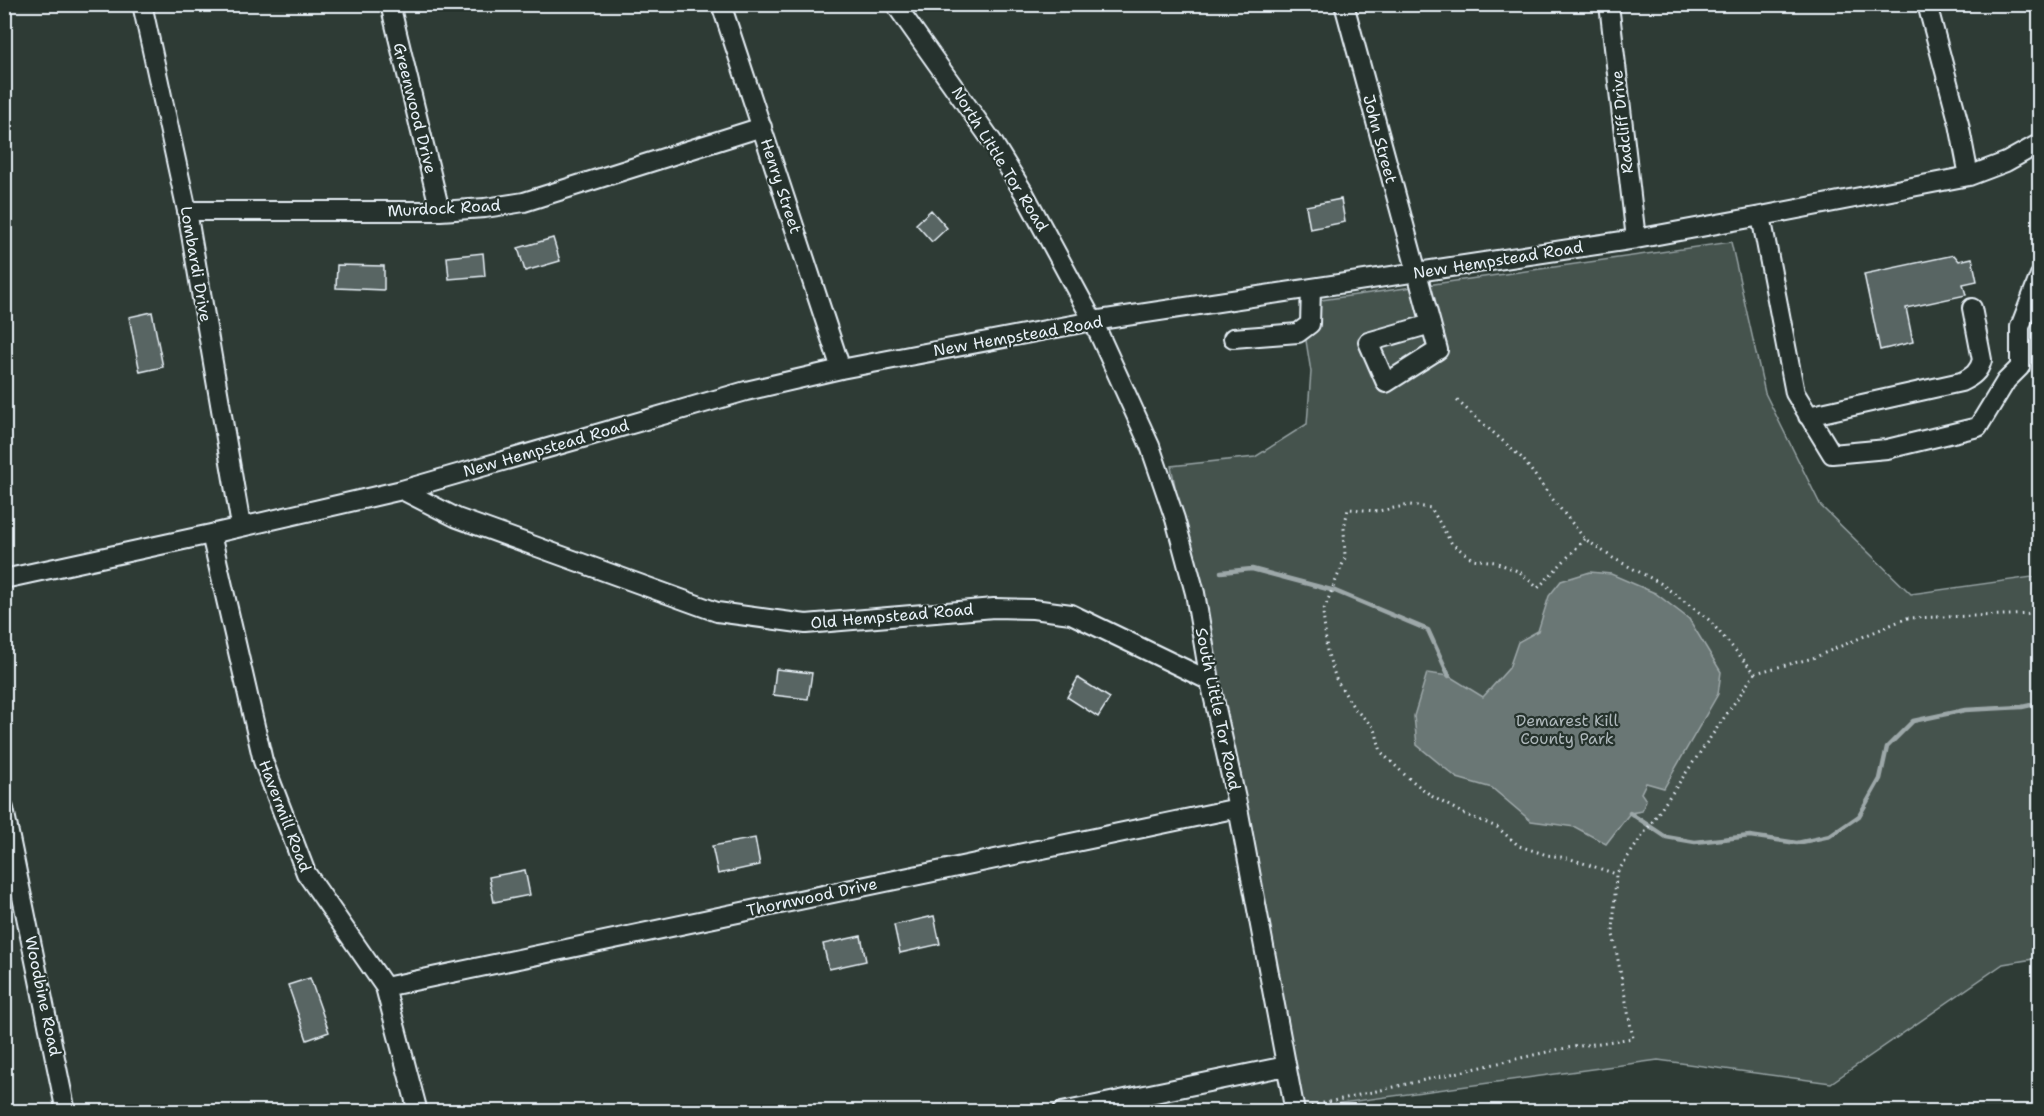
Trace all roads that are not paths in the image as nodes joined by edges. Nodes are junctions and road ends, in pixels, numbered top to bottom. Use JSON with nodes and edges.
{"nodes":[{"id":1,"x":142,"y":4,"type":"edge"},
{"id":2,"x":390,"y":4,"type":"edge"},
{"id":3,"x":721,"y":4,"type":"edge"},
{"id":4,"x":895,"y":4,"type":"edge"},
{"id":5,"x":1344,"y":4,"type":"edge"},
{"id":6,"x":1609,"y":4,"type":"edge"},
{"id":7,"x":1927,"y":4,"type":"edge"},
{"id":8,"x":762,"y":127,"type":"junction"},
{"id":9,"x":2040,"y":143,"type":"edge"},
{"id":10,"x":1969,"y":176,"type":"junction"},
{"id":11,"x":187,"y":211,"type":"junction"},
{"id":12,"x":440,"y":211,"type":"junction"},
{"id":13,"x":1761,"y":216,"type":"junction"},
{"id":14,"x":1636,"y":239,"type":"junction"},
{"id":15,"x":1417,"y":273,"type":"junction"},
{"id":16,"x":2040,"y":274,"type":"edge"},
{"id":17,"x":1311,"y":288,"type":"junction"},
{"id":18,"x":1972,"y":308,"type":"dead end"},
{"id":19,"x":1093,"y":321,"type":"junction"},
{"id":20,"x":1431,"y":324,"type":"dead end"},
{"id":21,"x":1233,"y":338,"type":"dead end"},
{"id":22,"x":841,"y":369,"type":"junction"},
{"id":23,"x":1808,"y":416,"type":"junction"},
{"id":24,"x":402,"y":490,"type":"junction"},
{"id":25,"x":241,"y":526,"type":"junction"},
{"id":26,"x":211,"y":534,"type":"junction"},
{"id":27,"x":4,"y":579,"type":"edge"},
{"id":28,"x":1210,"y":681,"type":"junction"},
{"id":29,"x":1238,"y":808,"type":"junction"},
{"id":30,"x":4,"y":809,"type":"edge"},
{"id":31,"x":385,"y":987,"type":"junction"},
{"id":32,"x":1286,"y":1066,"type":"junction"},
{"id":33,"x":1302,"y":1109,"type":"edge"},
{"id":34,"x":66,"y":1112,"type":"edge"},
{"id":35,"x":418,"y":1112,"type":"edge"},
{"id":36,"x":1062,"y":1112,"type":"edge"}],
"edges":[{"from":1,"to":11,"type":"street","name":"Lombardi Drive"},
{"from":2,"to":12,"type":"street","name":"Greenwood Drive"},
{"from":3,"to":8,"type":"street","name":"Henry Street"},
{"from":4,"to":19,"type":"street","name":"North Little Tor Road"},
{"from":5,"to":15,"type":"street","name":"John Street"},
{"from":6,"to":14,"type":"street","name":"Radcliff Drive"},
{"from":7,"to":10,"type":"street"},
{"from":8,"to":12,"type":"street","name":"Murdock Road"},
{"from":8,"to":22,"type":"street","name":"Henry Street"},
{"from":9,"to":10,"type":"street","name":"New Hempstead Road"},
{"from":10,"to":13,"type":"street","name":"New Hempstead Road"},
{"from":11,"to":12,"type":"street","name":"Murdock Road"},
{"from":11,"to":25,"type":"street","name":"Lombardi Drive"},
{"from":13,"to":14,"type":"street","name":"New Hempstead Road"},
{"from":13,"to":23,"type":"street"},
{"from":14,"to":15,"type":"street","name":"New Hempstead Road"},
{"from":15,"to":17,"type":"street","name":"New Hempstead Road"},
{"from":15,"to":20,"type":"street","name":"John Street"},
{"from":16,"to":23,"type":"street"},
{"from":17,"to":19,"type":"street","name":"New Hempstead Road"},
{"from":17,"to":21,"type":"street"},
{"from":18,"to":23,"type":"street"},
{"from":19,"to":22,"type":"street","name":"New Hempstead Road"},
{"from":19,"to":28,"type":"street","name":"South Little Tor Road"},
{"from":22,"to":24,"type":"street","name":"New Hempstead Road"},
{"from":24,"to":25,"type":"street","name":"New Hempstead Road"},
{"from":24,"to":28,"type":"street","name":"Old Hempstead Road"},
{"from":25,"to":26,"type":"street","name":"New Hempstead Road"},
{"from":26,"to":27,"type":"street","name":"New Hempstead Road"},
{"from":26,"to":31,"type":"street","name":"Havermill Road"},
{"from":28,"to":29,"type":"street","name":"South Little Tor Road"},
{"from":29,"to":31,"type":"street","name":"Thornwood Drive"},
{"from":29,"to":32,"type":"street","name":"South Little Tor Road"},
{"from":30,"to":34,"type":"street","name":"Woodbine Road"},
{"from":31,"to":35,"type":"street","name":"Havermill Road"},
{"from":32,"to":33,"type":"street","name":"South Little Tor Road"},
{"from":32,"to":36,"type":"street"}]}
